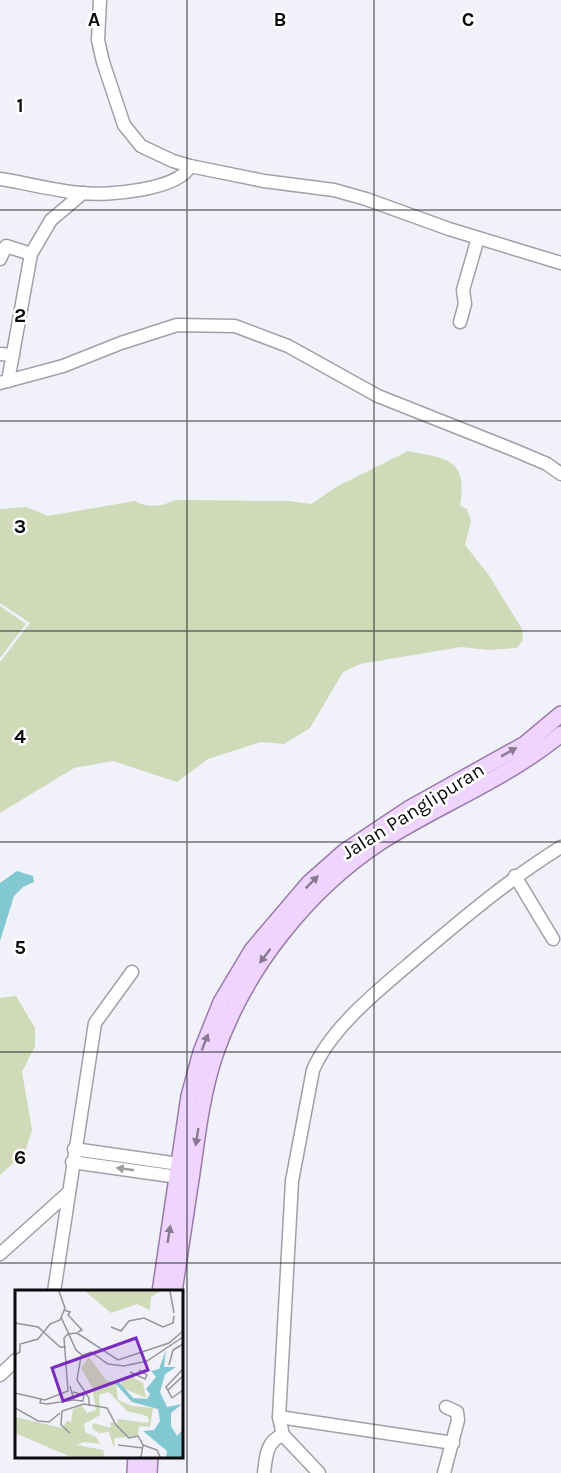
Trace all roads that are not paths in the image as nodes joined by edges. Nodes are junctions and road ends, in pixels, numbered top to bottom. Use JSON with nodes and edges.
{"nodes":[{"id":1,"x":100,"y":0,"type":"edge"},
{"id":2,"x":190,"y":165,"type":"junction"},
{"id":3,"x":0,"y":179,"type":"edge"},
{"id":4,"x":83,"y":193,"type":"junction"},
{"id":5,"x":478,"y":238,"type":"junction"},
{"id":6,"x":31,"y":254,"type":"junction"},
{"id":7,"x":0,"y":259,"type":"edge"},
{"id":8,"x":561,"y":263,"type":"edge"},
{"id":9,"x":460,"y":322,"type":"dead end"},
{"id":10,"x":6,"y":354,"type":"edge"},
{"id":11,"x":4,"y":382,"type":"edge"},
{"id":12,"x":561,"y":474,"type":"edge"},
{"id":13,"x":561,"y":714,"type":"edge"},
{"id":14,"x":561,"y":734,"type":"edge"},
{"id":15,"x":412,"y":815,"type":"junction"},
{"id":16,"x":559,"y":852,"type":"edge"},
{"id":17,"x":515,"y":876,"type":"junction"},
{"id":18,"x":553,"y":939,"type":"dead end"},
{"id":19,"x":132,"y":972,"type":"dead end"},
{"id":20,"x":73,"y":1155,"type":"junction"},
{"id":21,"x":178,"y":1171,"type":"junction"},
{"id":22,"x":68,"y":1193,"type":"junction"},
{"id":23,"x":0,"y":1254,"type":"edge"},
{"id":24,"x":54,"y":1290,"type":"edge"},
{"id":25,"x":160,"y":1290,"type":"edge"},
{"id":26,"x":174,"y":1290,"type":"edge"},
{"id":27,"x":15,"y":1361,"type":"edge"},
{"id":28,"x":0,"y":1375,"type":"edge"},
{"id":29,"x":446,"y":1407,"type":"dead end"},
{"id":30,"x":279,"y":1417,"type":"junction"},
{"id":31,"x":283,"y":1435,"type":"junction"},
{"id":32,"x":453,"y":1443,"type":"junction"},
{"id":33,"x":136,"y":1458,"type":"edge"},
{"id":34,"x":150,"y":1458,"type":"edge"},
{"id":35,"x":135,"y":1473,"type":"edge"},
{"id":36,"x":149,"y":1473,"type":"edge"},
{"id":37,"x":264,"y":1473,"type":"edge"},
{"id":38,"x":319,"y":1473,"type":"edge"},
{"id":39,"x":444,"y":1473,"type":"edge"}],
"edges":[{"from":1,"to":2,"type":"street"},
{"from":2,"to":4,"type":"street"},
{"from":2,"to":5,"type":"street"},
{"from":3,"to":4,"type":"street"},
{"from":4,"to":6,"type":"street"},
{"from":5,"to":8,"type":"street"},
{"from":5,"to":9,"type":"street"},
{"from":6,"to":7,"type":"street"},
{"from":6,"to":10,"type":"street"},
{"from":10,"to":11,"type":"street"},
{"from":11,"to":12,"type":"street"},
{"from":15,"to":13,"type":"main road","name":"Jalan Panglipuran","one_way":true},
{"from":14,"to":15,"type":"main road","name":"Jalan Panglipuran"},
{"from":21,"to":15,"type":"main road","name":"Jalan Panglipuran","one_way":true},
{"from":15,"to":26,"type":"main road","name":"Jalan Panglipuran","one_way":true},
{"from":16,"to":17,"type":"street"},
{"from":17,"to":18,"type":"street"},
{"from":17,"to":30,"type":"street"},
{"from":19,"to":20,"type":"street"},
{"from":20,"to":21,"type":"street"},
{"from":20,"to":22,"type":"street"},
{"from":25,"to":21,"type":"main road","name":"Jalan Panglipuran","one_way":true},
{"from":22,"to":23,"type":"street"},
{"from":22,"to":24,"type":"street"},
{"from":27,"to":28,"type":"street"},
{"from":29,"to":32,"type":"street"},
{"from":30,"to":31,"type":"street"},
{"from":30,"to":32,"type":"street"},
{"from":31,"to":37,"type":"street"},
{"from":31,"to":38,"type":"street"},
{"from":32,"to":39,"type":"street"},
{"from":33,"to":35,"type":"main road"},
{"from":34,"to":36,"type":"main road"}]}
